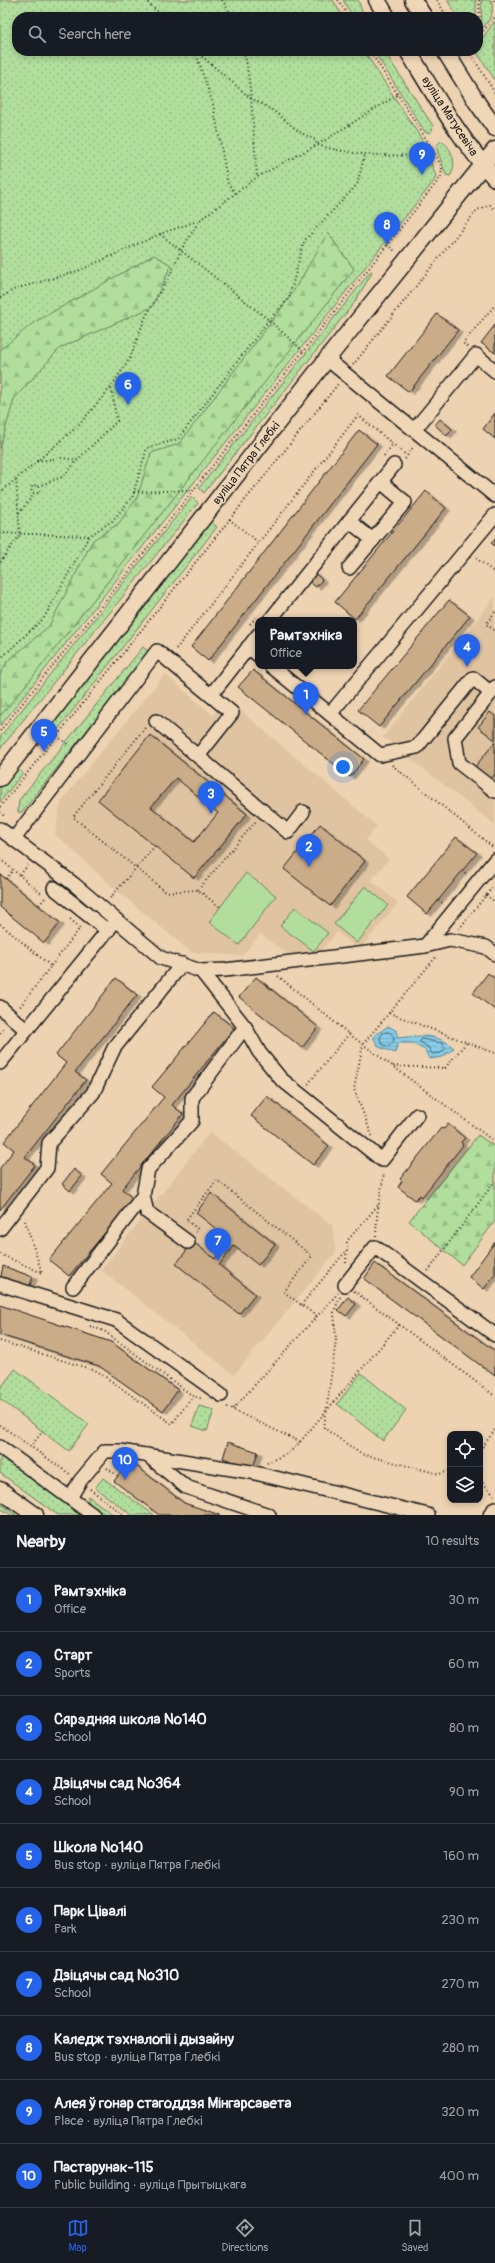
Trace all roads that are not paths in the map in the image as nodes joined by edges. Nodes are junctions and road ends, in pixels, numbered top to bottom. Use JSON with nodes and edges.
{"nodes":[{"id":1,"x":376,"y":0,"type":"edge"},
{"id":2,"x":413,"y":0,"type":"edge"},
{"id":3,"x":384,"y":12,"type":"edge"},
{"id":4,"x":421,"y":12,"type":"edge"},
{"id":5,"x":411,"y":56,"type":"edge"},
{"id":6,"x":448,"y":56,"type":"edge"},
{"id":7,"x":495,"y":128,"type":"edge"},
{"id":8,"x":495,"y":150,"type":"edge"},
{"id":9,"x":483,"y":164,"type":"junction"},
{"id":10,"x":495,"y":178,"type":"edge"},
{"id":11,"x":327,"y":359,"type":"junction"},
{"id":12,"x":495,"y":371,"type":"edge"},
{"id":13,"x":415,"y":429,"type":"junction"},
{"id":14,"x":394,"y":465,"type":"dead end"},
{"id":15,"x":381,"y":482,"type":"junction"},
{"id":16,"x":495,"y":496,"type":"edge"},
{"id":17,"x":495,"y":515,"type":"edge"},
{"id":18,"x":349,"y":522,"type":"junction"},
{"id":19,"x":373,"y":540,"type":"junction"},
{"id":20,"x":349,"y":568,"type":"dead end"},
{"id":21,"x":272,"y":617,"type":"edge"},
{"id":22,"x":252,"y":632,"type":"edge"},
{"id":23,"x":253,"y":651,"type":"edge"},
{"id":24,"x":275,"y":669,"type":"edge"},
{"id":25,"x":493,"y":690,"type":"edge"},
{"id":26,"x":211,"y":695,"type":"junction"},
{"id":27,"x":330,"y":714,"type":"junction"},
{"id":28,"x":152,"y":723,"type":"road end"},
{"id":29,"x":198,"y":756,"type":"junction"},
{"id":30,"x":0,"y":778,"type":"edge"},
{"id":31,"x":495,"y":791,"type":"edge"},
{"id":32,"x":303,"y":812,"type":"dead end"},
{"id":33,"x":0,"y":830,"type":"edge"},
{"id":34,"x":14,"y":839,"type":"junction"},
{"id":35,"x":492,"y":857,"type":"edge"},
{"id":36,"x":50,"y":892,"type":"road end"},
{"id":37,"x":116,"y":920,"type":"junction"},
{"id":38,"x":108,"y":931,"type":"junction"},
{"id":39,"x":425,"y":946,"type":"junction"},
{"id":40,"x":495,"y":954,"type":"edge"},
{"id":41,"x":182,"y":964,"type":"junction"},
{"id":42,"x":201,"y":970,"type":"junction"},
{"id":43,"x":0,"y":1007,"type":"edge"},
{"id":44,"x":244,"y":1027,"type":"junction"},
{"id":45,"x":26,"y":1030,"type":"junction"},
{"id":46,"x":0,"y":1063,"type":"edge"},
{"id":47,"x":417,"y":1115,"type":"dead end"},
{"id":48,"x":143,"y":1196,"type":"junction"},
{"id":49,"x":0,"y":1229,"type":"edge"},
{"id":50,"x":188,"y":1242,"type":"road end"},
{"id":51,"x":0,"y":1284,"type":"edge"},
{"id":52,"x":345,"y":1285,"type":"road end"},
{"id":53,"x":73,"y":1287,"type":"dead end"},
{"id":54,"x":495,"y":1335,"type":"edge"},
{"id":55,"x":221,"y":1400,"type":"road end"},
{"id":56,"x":0,"y":1447,"type":"edge"},
{"id":57,"x":146,"y":1455,"type":"junction"},
{"id":58,"x":0,"y":1490,"type":"edge"},
{"id":59,"x":70,"y":1498,"type":"junction"},
{"id":60,"x":495,"y":1508,"type":"edge"},
{"id":61,"x":35,"y":1515,"type":"edge"},
{"id":62,"x":93,"y":1515,"type":"edge"},
{"id":63,"x":269,"y":1515,"type":"edge"},
{"id":64,"x":428,"y":1515,"type":"edge"},
{"id":65,"x":490,"y":1515,"type":"edge"}],
"edges":[{"from":1,"to":3,"type":"main road"},
{"from":2,"to":4,"type":"main road"},
{"from":5,"to":9,"type":"main road","name":"вуліца Матусевіча"},
{"from":6,"to":7,"type":"main road"},
{"from":8,"to":9,"type":"main road","name":"вуліца Пятра Глебкі"},
{"from":9,"to":10,"type":"main road","name":"вуліца Матусевіча"},
{"from":9,"to":11,"type":"main road","name":"вуліца Пятра Глебкі"},
{"from":11,"to":13,"type":"lane"},
{"from":11,"to":30,"type":"main road","name":"вуліца Пятра Глебкі"},
{"from":12,"to":13,"type":"lane"},
{"from":13,"to":16,"type":"lane"},
{"from":14,"to":15,"type":"lane"},
{"from":15,"to":18,"type":"lane"},
{"from":15,"to":19,"type":"lane"},
{"from":17,"to":27,"type":"lane"},
{"from":18,"to":19,"type":"lane"},
{"from":18,"to":21,"type":"lane"},
{"from":19,"to":20,"type":"lane"},
{"from":22,"to":23,"type":"lane"},
{"from":23,"to":26,"type":"lane"},
{"from":24,"to":27,"type":"lane"},
{"from":25,"to":27,"type":"lane"},
{"from":25,"to":31,"type":"lane"},
{"from":26,"to":29,"type":"lane"},
{"from":26,"to":34,"type":"lane"},
{"from":28,"to":29,"type":"lane"},
{"from":29,"to":32,"type":"lane"},
{"from":33,"to":34,"type":"lane"},
{"from":34,"to":37,"type":"lane"},
{"from":35,"to":39,"type":"lane"},
{"from":36,"to":38,"type":"lane"},
{"from":37,"to":38,"type":"lane"},
{"from":37,"to":41,"type":"lane"},
{"from":38,"to":45,"type":"lane"},
{"from":39,"to":40,"type":"lane"},
{"from":39,"to":42,"type":"lane"},
{"from":41,"to":42,"type":"lane"},
{"from":41,"to":49,"type":"lane"},
{"from":42,"to":44,"type":"lane"},
{"from":43,"to":45,"type":"lane"},
{"from":44,"to":47,"type":"lane"},
{"from":44,"to":48,"type":"lane"},
{"from":45,"to":46,"type":"lane"},
{"from":48,"to":50,"type":"lane"},
{"from":48,"to":53,"type":"lane"},
{"from":51,"to":55,"type":"lane"},
{"from":52,"to":54,"type":"lane"},
{"from":56,"to":59,"type":"lane"},
{"from":57,"to":59,"type":"lane"},
{"from":57,"to":63,"type":"lane"},
{"from":57,"to":64,"type":"lane"},
{"from":58,"to":61,"type":"main road"},
{"from":59,"to":62,"type":"lane"},
{"from":60,"to":65,"type":"lane"}]}
